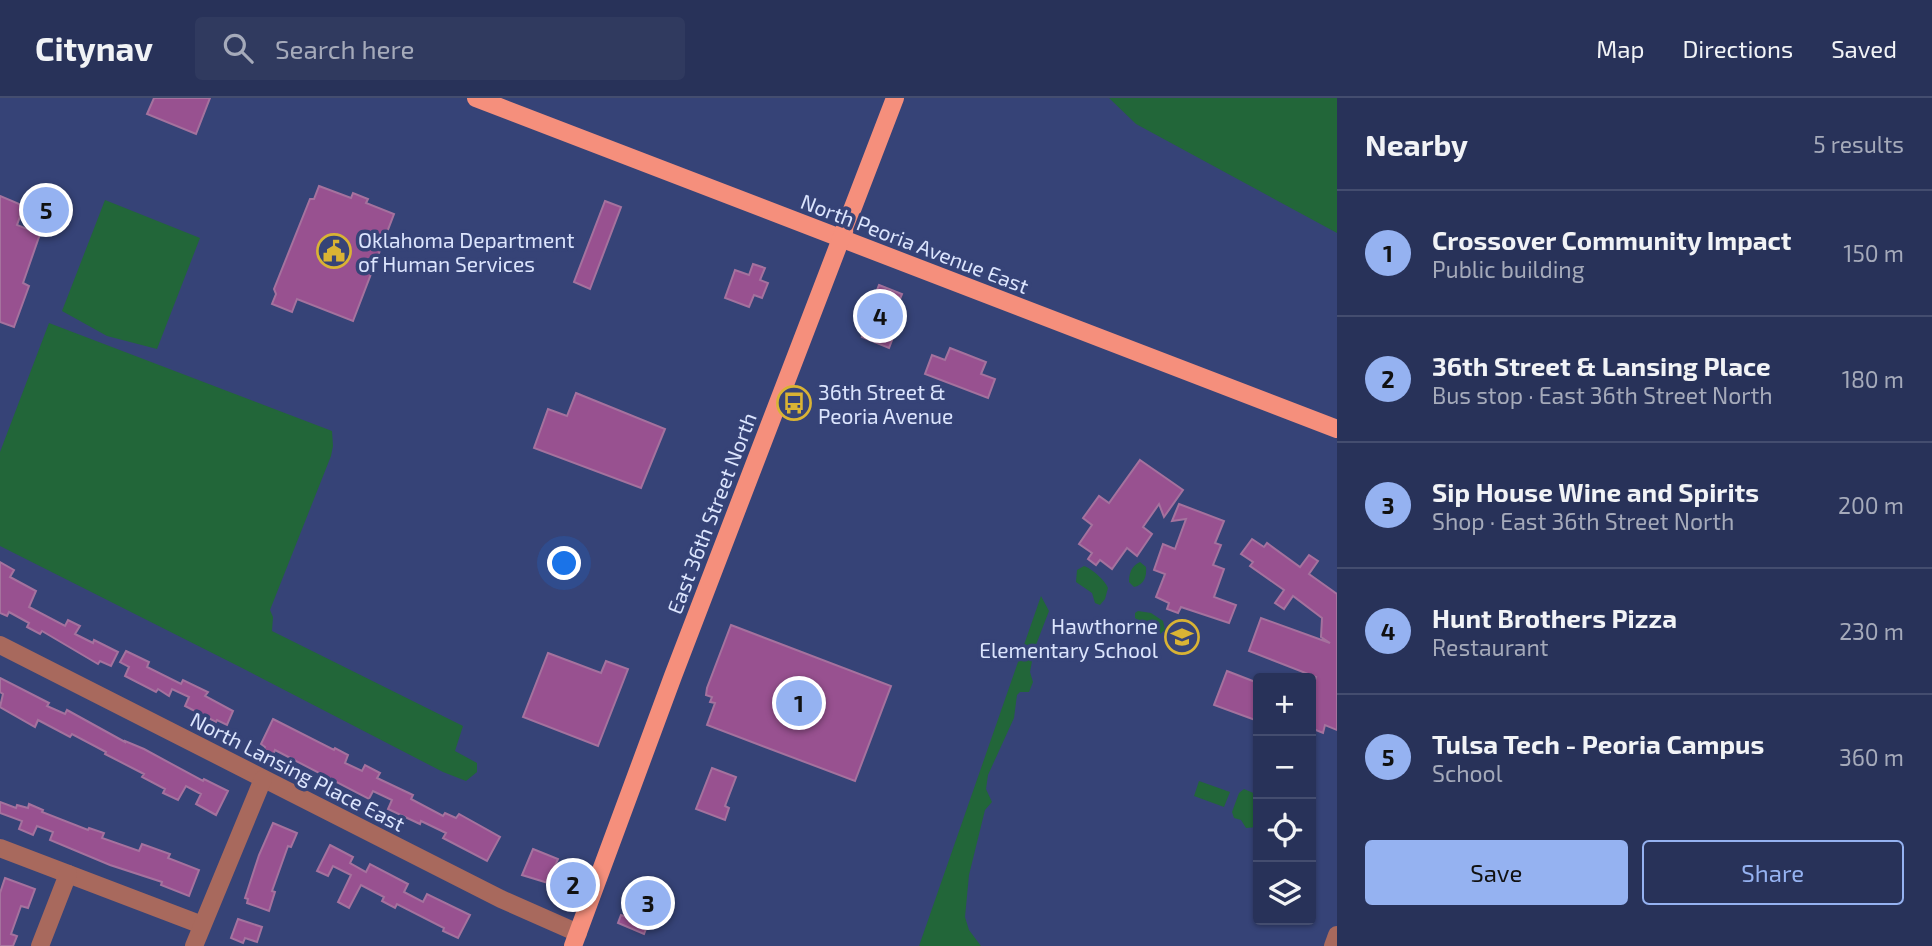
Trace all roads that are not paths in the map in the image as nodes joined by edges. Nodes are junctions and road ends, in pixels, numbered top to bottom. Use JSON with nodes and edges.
{"nodes":[{"id":1,"x":476,"y":98,"type":"edge"},
{"id":2,"x":895,"y":98,"type":"edge"},
{"id":3,"x":841,"y":239,"type":"junction"},
{"id":4,"x":1337,"y":429,"type":"edge"},
{"id":5,"x":0,"y":645,"type":"edge"},
{"id":6,"x":263,"y":779,"type":"junction"},
{"id":7,"x":0,"y":848,"type":"edge"},
{"id":8,"x":68,"y":874,"type":"junction"},
{"id":9,"x":202,"y":925,"type":"junction"},
{"id":10,"x":1337,"y":935,"type":"edge"},
{"id":11,"x":575,"y":939,"type":"edge"},
{"id":12,"x":40,"y":946,"type":"edge"},
{"id":13,"x":194,"y":946,"type":"edge"},
{"id":14,"x":1333,"y":946,"type":"edge"}],
"edges":[{"from":1,"to":3,"type":"main road","name":"North Peoria Avenue East"},
{"from":2,"to":3,"type":"main road","name":"East 36th Street North"},
{"from":3,"to":4,"type":"main road","name":"North Peoria Avenue East"},
{"from":3,"to":11,"type":"main road","name":"East 36th Street North"},
{"from":5,"to":6,"type":"street","name":"North Lansing Place East"},
{"from":6,"to":9,"type":"street"},
{"from":6,"to":11,"type":"street","name":"North Lansing Place East"},
{"from":7,"to":8,"type":"street"},
{"from":8,"to":9,"type":"street"},
{"from":8,"to":12,"type":"street"},
{"from":9,"to":13,"type":"street"},
{"from":10,"to":14,"type":"street"}]}
